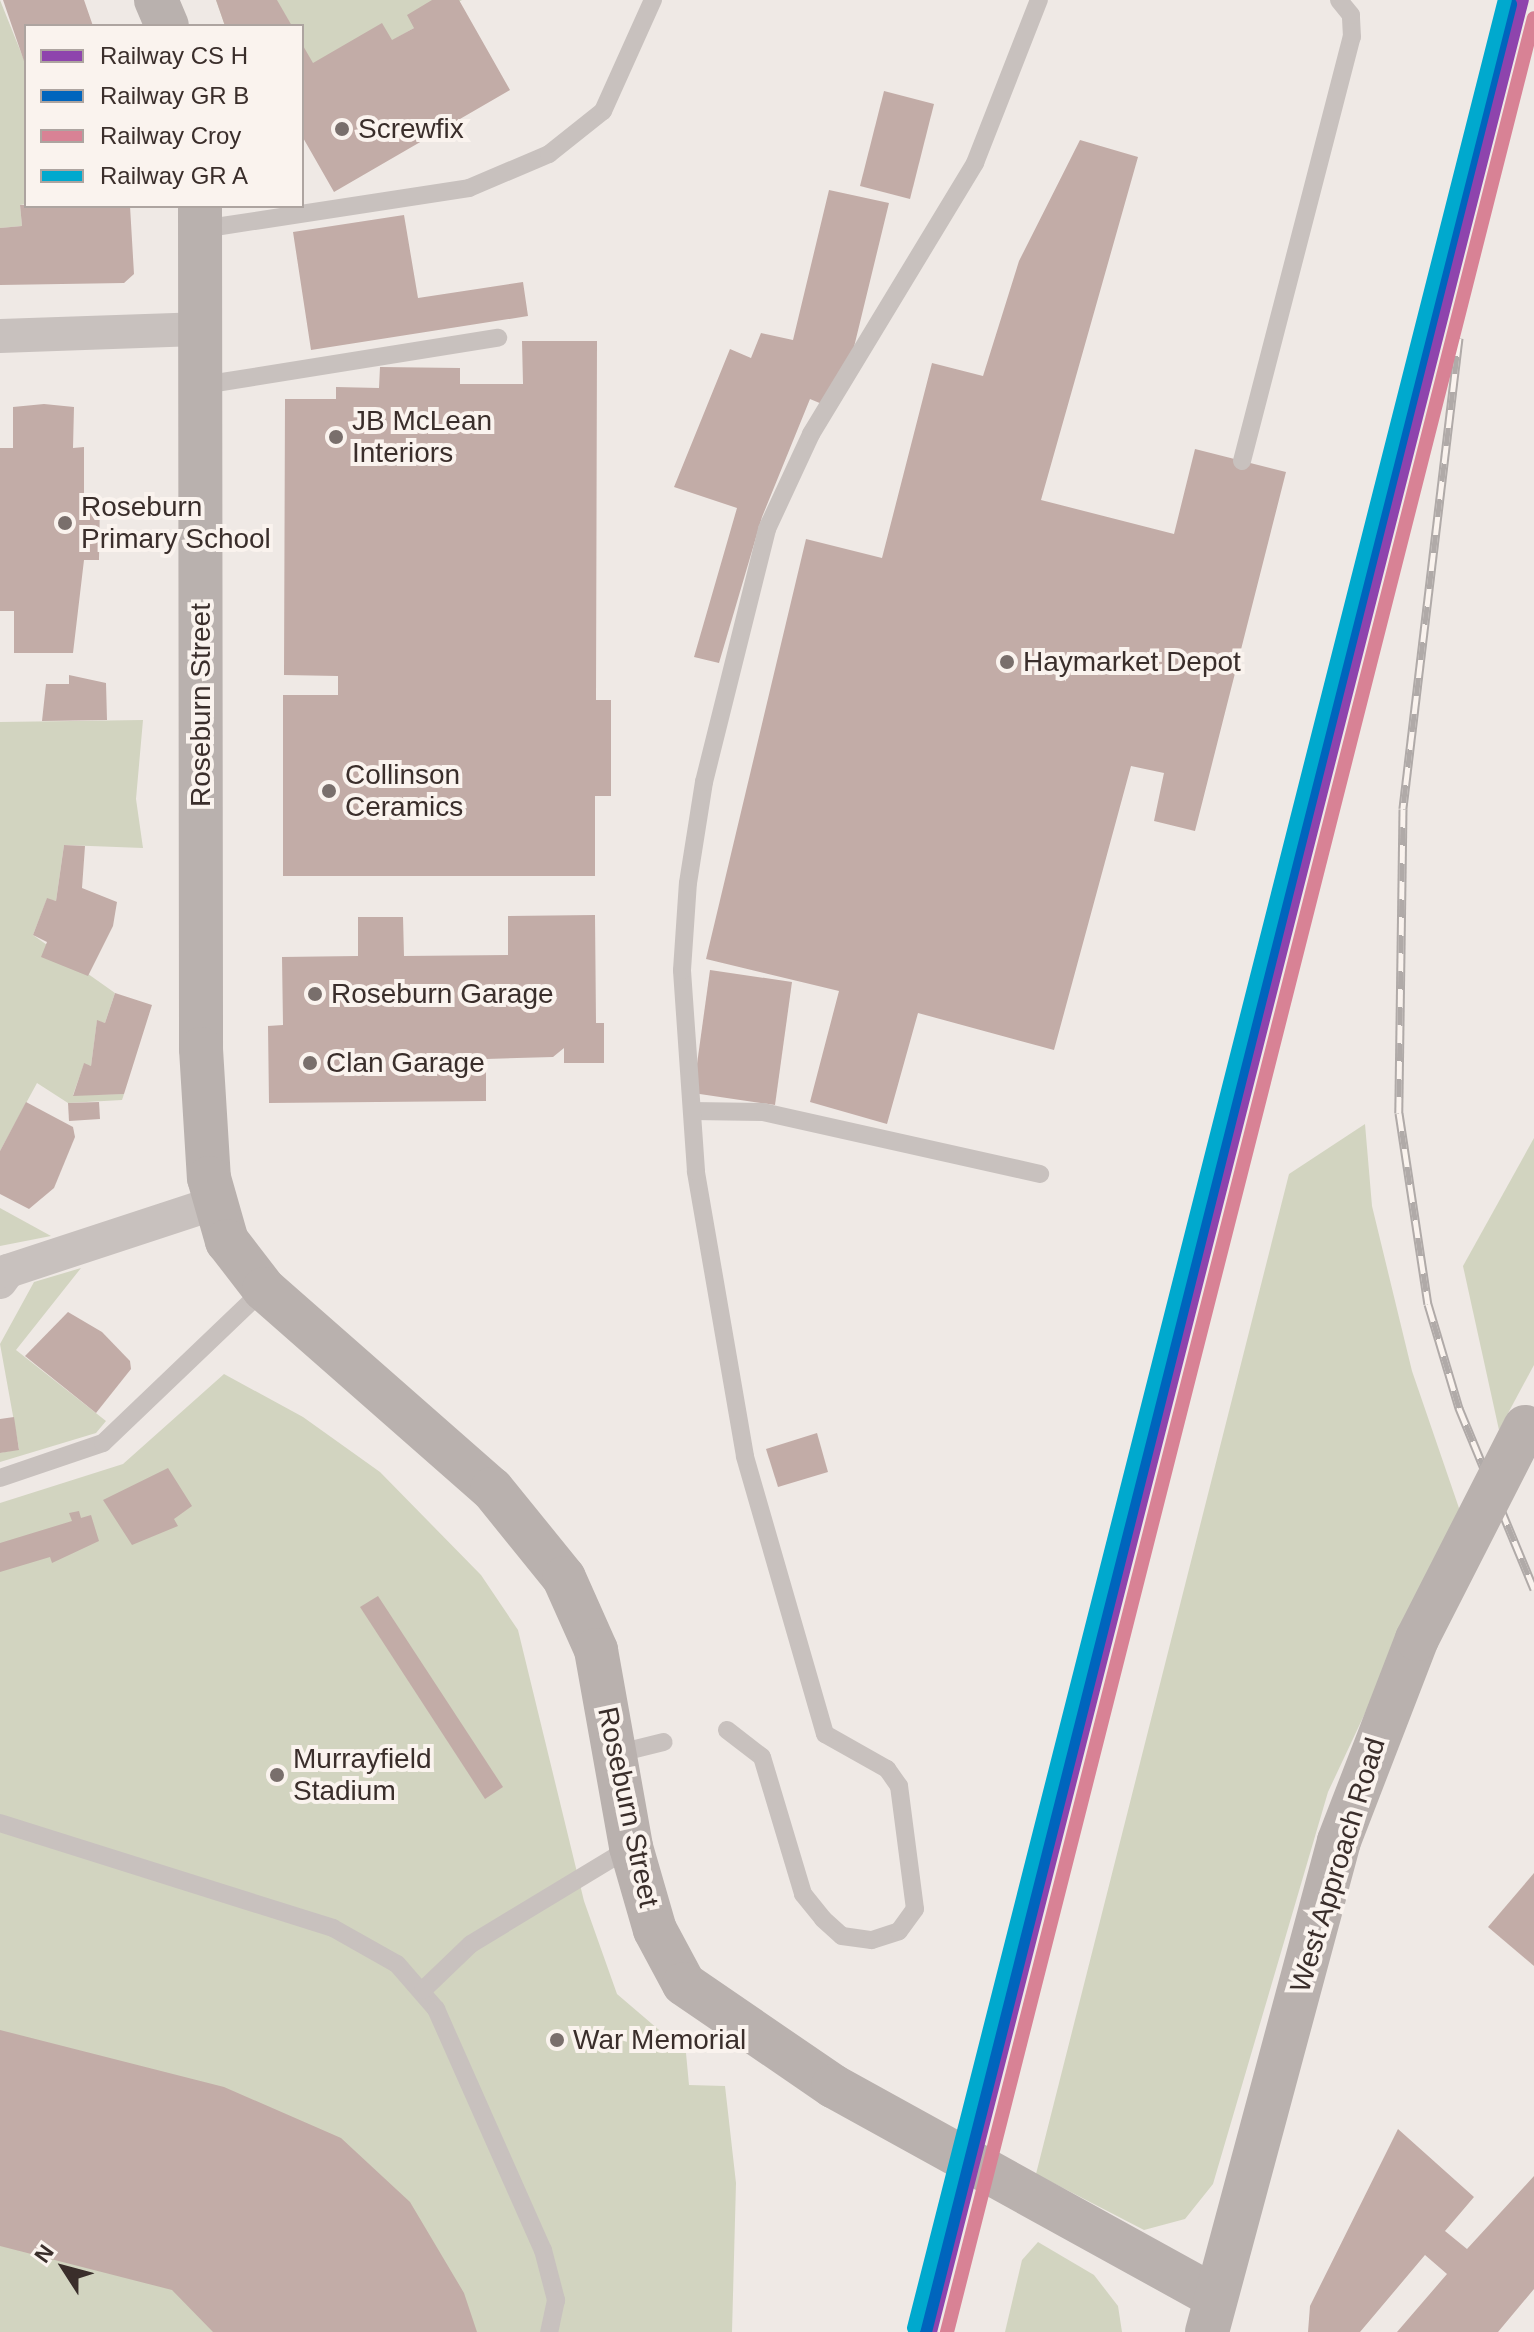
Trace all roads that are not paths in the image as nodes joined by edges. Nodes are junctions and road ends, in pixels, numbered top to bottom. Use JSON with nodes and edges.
{"nodes":[{"id":1,"x":156,"y":0,"type":"edge"},
{"id":2,"x":653,"y":0,"type":"edge"},
{"id":3,"x":1039,"y":0,"type":"edge"},
{"id":4,"x":1339,"y":0,"type":"edge"},
{"id":5,"x":166,"y":24,"type":"edge"},
{"id":6,"x":304,"y":206,"type":"edge"},
{"id":7,"x":290,"y":208,"type":"edge"},
{"id":8,"x":201,"y":218,"type":"edge"},
{"id":9,"x":204,"y":329,"type":"junction"},
{"id":10,"x":0,"y":336,"type":"edge"},
{"id":11,"x":498,"y":338,"type":"dead end"},
{"id":12,"x":203,"y":385,"type":"junction"},
{"id":13,"x":1242,"y":461,"type":"dead end"},
{"id":14,"x":692,"y":1111,"type":"junction"},
{"id":15,"x":1040,"y":1174,"type":"dead end"},
{"id":16,"x":212,"y":1204,"type":"junction"},
{"id":17,"x":0,"y":1282,"type":"edge"},
{"id":18,"x":264,"y":1289,"type":"junction"},
{"id":19,"x":1529,"y":1418,"type":"edge"},
{"id":20,"x":0,"y":1478,"type":"edge"},
{"id":21,"x":727,"y":1730,"type":"dead end"},
{"id":22,"x":664,"y":1742,"type":"dead end"},
{"id":23,"x":615,"y":1754,"type":"junction"},
{"id":24,"x":0,"y":1823,"type":"edge"},
{"id":25,"x":631,"y":1847,"type":"junction"},
{"id":26,"x":423,"y":1990,"type":"junction"},
{"id":27,"x":1212,"y":2314,"type":"edge"},
{"id":28,"x":549,"y":2332,"type":"edge"}],
"edges":[{"from":1,"to":5,"type":"street"},
{"from":2,"to":6,"type":"lane"},
{"from":3,"to":14,"type":"lane"},
{"from":4,"to":13,"type":"lane"},
{"from":7,"to":8,"type":"lane"},
{"from":8,"to":9,"type":"street","name":"Roseburn Street"},
{"from":9,"to":10,"type":"street"},
{"from":9,"to":12,"type":"street","name":"Roseburn Street"},
{"from":11,"to":12,"type":"lane"},
{"from":12,"to":16,"type":"street","name":"Roseburn Street"},
{"from":14,"to":15,"type":"lane"},
{"from":14,"to":21,"type":"lane"},
{"from":16,"to":17,"type":"street"},
{"from":16,"to":18,"type":"street","name":"Roseburn Street"},
{"from":18,"to":20,"type":"lane"},
{"from":18,"to":23,"type":"street","name":"Roseburn Street"},
{"from":19,"to":27,"type":"street","name":"West Approach Road","bridge":true},
{"from":22,"to":23,"type":"lane"},
{"from":23,"to":25,"type":"street","name":"Roseburn Street"},
{"from":24,"to":26,"type":"lane"},
{"from":25,"to":26,"type":"lane"},
{"from":25,"to":27,"type":"street","name":"Roseburn Street"},
{"from":26,"to":28,"type":"lane"}]}
